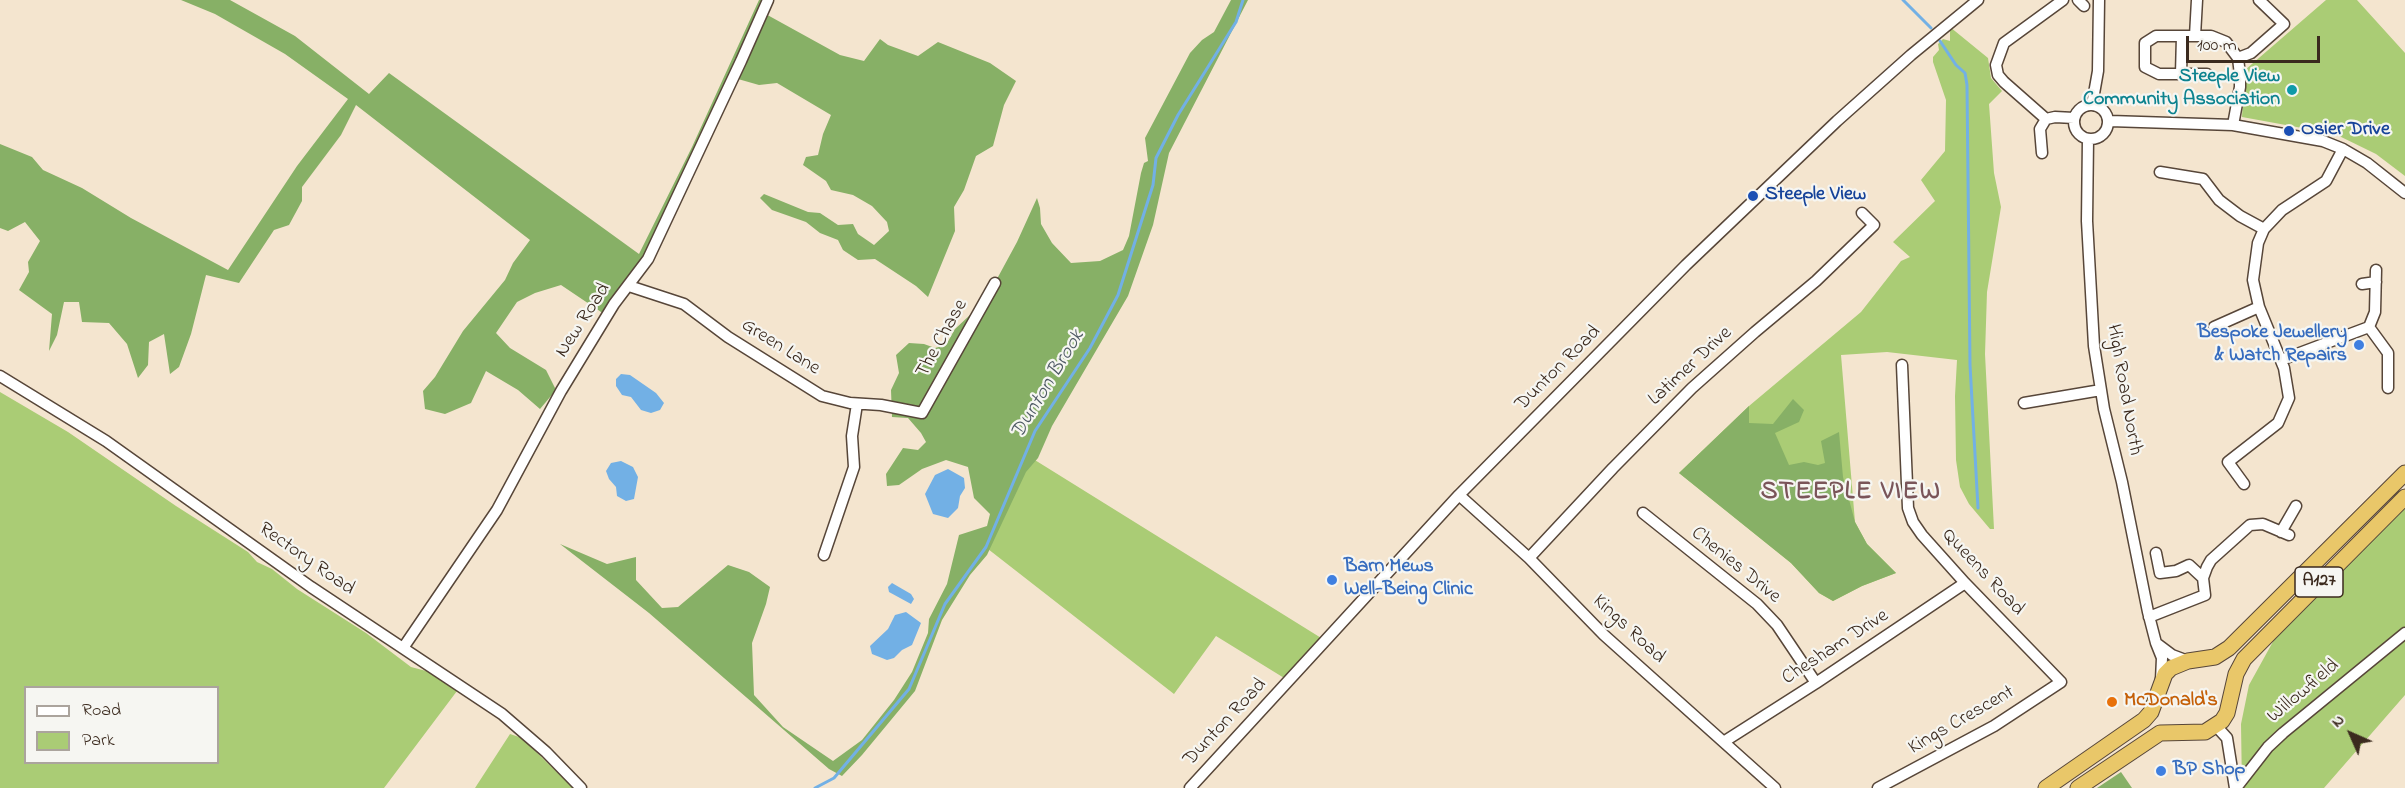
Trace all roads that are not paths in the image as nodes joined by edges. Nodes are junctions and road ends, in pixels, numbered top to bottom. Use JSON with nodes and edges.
{"nodes":[{"id":1,"x":768,"y":0,"type":"edge"},
{"id":2,"x":1978,"y":0,"type":"edge"},
{"id":3,"x":2063,"y":0,"type":"edge"},
{"id":4,"x":2100,"y":0,"type":"edge"},
{"id":5,"x":2197,"y":0,"type":"edge"},
{"id":6,"x":2259,"y":0,"type":"edge"},
{"id":7,"x":2182,"y":36,"type":"junction"},
{"id":8,"x":2196,"y":36,"type":"junction"},
{"id":9,"x":2238,"y":58,"type":"junction"},
{"id":10,"x":2181,"y":74,"type":"junction"},
{"id":11,"x":2207,"y":74,"type":"dead end"},
{"id":12,"x":2092,"y":105,"type":"junction"},
{"id":13,"x":2074,"y":118,"type":"junction"},
{"id":14,"x":2046,"y":119,"type":"junction"},
{"id":15,"x":2110,"y":121,"type":"junction"},
{"id":16,"x":2233,"y":125,"type":"junction"},
{"id":17,"x":2088,"y":139,"type":"junction"},
{"id":18,"x":2343,"y":149,"type":"junction"},
{"id":19,"x":2042,"y":153,"type":"dead end"},
{"id":20,"x":2160,"y":172,"type":"dead end"},
{"id":21,"x":2405,"y":193,"type":"edge"},
{"id":22,"x":1862,"y":213,"type":"dead end"},
{"id":23,"x":2264,"y":229,"type":"junction"},
{"id":24,"x":995,"y":283,"type":"dead end"},
{"id":25,"x":2362,"y":284,"type":"dead end"},
{"id":26,"x":630,"y":286,"type":"junction"},
{"id":27,"x":2259,"y":307,"type":"junction"},
{"id":28,"x":2214,"y":327,"type":"dead end"},
{"id":29,"x":2369,"y":327,"type":"junction"},
{"id":30,"x":2281,"y":360,"type":"junction"},
{"id":31,"x":1902,"y":365,"type":"dead end"},
{"id":32,"x":0,"y":376,"type":"edge"},
{"id":33,"x":2388,"y":388,"type":"dead end"},
{"id":34,"x":2101,"y":390,"type":"junction"},
{"id":35,"x":2024,"y":403,"type":"dead end"},
{"id":36,"x":857,"y":404,"type":"junction"},
{"id":37,"x":922,"y":413,"type":"joint"},
{"id":38,"x":2405,"y":473,"type":"edge"},
{"id":39,"x":2244,"y":484,"type":"dead end"},
{"id":40,"x":1459,"y":495,"type":"junction"},
{"id":41,"x":2405,"y":497,"type":"edge"},
{"id":42,"x":2296,"y":506,"type":"dead end"},
{"id":43,"x":1643,"y":513,"type":"dead end"},
{"id":44,"x":2156,"y":553,"type":"dead end"},
{"id":45,"x":824,"y":555,"type":"dead end"},
{"id":46,"x":1529,"y":558,"type":"junction"},
{"id":47,"x":2203,"y":578,"type":"junction"},
{"id":48,"x":1965,"y":582,"type":"junction"},
{"id":49,"x":2149,"y":617,"type":"junction"},
{"id":50,"x":2405,"y":633,"type":"edge"},
{"id":51,"x":2156,"y":643,"type":"junction"},
{"id":52,"x":403,"y":648,"type":"junction"},
{"id":53,"x":2188,"y":661,"type":"junction"},
{"id":54,"x":2061,"y":682,"type":"joint"},
{"id":55,"x":1816,"y":683,"type":"junction"},
{"id":56,"x":2160,"y":683,"type":"junction"},
{"id":57,"x":2216,"y":726,"type":"junction"},
{"id":58,"x":1725,"y":741,"type":"junction"},
{"id":59,"x":580,"y":788,"type":"edge"},
{"id":60,"x":1190,"y":788,"type":"edge"},
{"id":61,"x":1775,"y":788,"type":"edge"},
{"id":62,"x":1878,"y":788,"type":"edge"},
{"id":63,"x":2046,"y":788,"type":"edge"},
{"id":64,"x":2078,"y":788,"type":"edge"},
{"id":65,"x":2236,"y":788,"type":"edge"}],
"edges":[{"from":1,"to":26,"type":"street","name":"New Road"},
{"from":2,"to":40,"type":"street","name":"Dunton Road"},
{"from":3,"to":14,"type":"street"},
{"from":4,"to":12,"type":"street"},
{"from":5,"to":8,"type":"street"},
{"from":6,"to":9,"type":"street"},
{"from":7,"to":8,"type":"street"},
{"from":7,"to":10,"type":"street"},
{"from":7,"to":10,"type":"street"},
{"from":8,"to":9,"type":"street"},
{"from":9,"to":16,"type":"street"},
{"from":10,"to":11,"type":"street"},
{"from":12,"to":13,"type":"street"},
{"from":12,"to":15,"type":"street"},
{"from":13,"to":14,"type":"street"},
{"from":13,"to":17,"type":"street"},
{"from":14,"to":19,"type":"street"},
{"from":15,"to":16,"type":"street"},
{"from":15,"to":17,"type":"street"},
{"from":16,"to":18,"type":"street"},
{"from":17,"to":34,"type":"street","name":"High Road North"},
{"from":18,"to":21,"type":"street"},
{"from":18,"to":23,"type":"street"},
{"from":20,"to":23,"type":"street"},
{"from":22,"to":46,"type":"street","name":"Latimer Drive"},
{"from":23,"to":27,"type":"street"},
{"from":24,"to":37,"type":"street","name":"The Chase"},
{"from":25,"to":29,"type":"street"},
{"from":26,"to":36,"type":"street","name":"Green Lane"},
{"from":26,"to":52,"type":"street","name":"New Road"},
{"from":27,"to":28,"type":"street"},
{"from":27,"to":30,"type":"street"},
{"from":29,"to":30,"type":"street"},
{"from":29,"to":33,"type":"street"},
{"from":30,"to":39,"type":"street"},
{"from":31,"to":48,"type":"street","name":"Queens Road"},
{"from":32,"to":52,"type":"street","name":"Rectory Road"},
{"from":34,"to":35,"type":"street"},
{"from":34,"to":49,"type":"street","name":"High Road North"},
{"from":36,"to":37,"type":"street","name":"Green Lane"},
{"from":36,"to":45,"type":"street"},
{"from":38,"to":53,"type":"highway","number":"A127"},
{"from":40,"to":46,"type":"street","name":"Kings Road"},
{"from":40,"to":60,"type":"street","name":"Dunton Road"},
{"from":41,"to":57,"type":"highway","number":"A127"},
{"from":42,"to":47,"type":"street"},
{"from":43,"to":55,"type":"street","name":"Chenies Drive"},
{"from":44,"to":47,"type":"street"},
{"from":46,"to":58,"type":"street","name":"Kings Road"},
{"from":47,"to":49,"type":"street"},
{"from":48,"to":54,"type":"street","name":"Queens Road"},
{"from":48,"to":55,"type":"street","name":"Chesham Drive"},
{"from":49,"to":51,"type":"street","name":"High Road North"},
{"from":50,"to":65,"type":"street","name":"Willowfield"},
{"from":51,"to":53,"type":"street"},
{"from":51,"to":56,"type":"street","name":"High Road North"},
{"from":52,"to":59,"type":"street","name":"Rectory Road"},
{"from":53,"to":56,"type":"highway","number":"A127"},
{"from":54,"to":62,"type":"street","name":"Kings Crescent"},
{"from":55,"to":58,"type":"street","name":"Chesham Drive"},
{"from":56,"to":63,"type":"highway"},
{"from":57,"to":64,"type":"highway"},
{"from":57,"to":65,"type":"street"},
{"from":58,"to":61,"type":"street","name":"Kings Road"}]}
